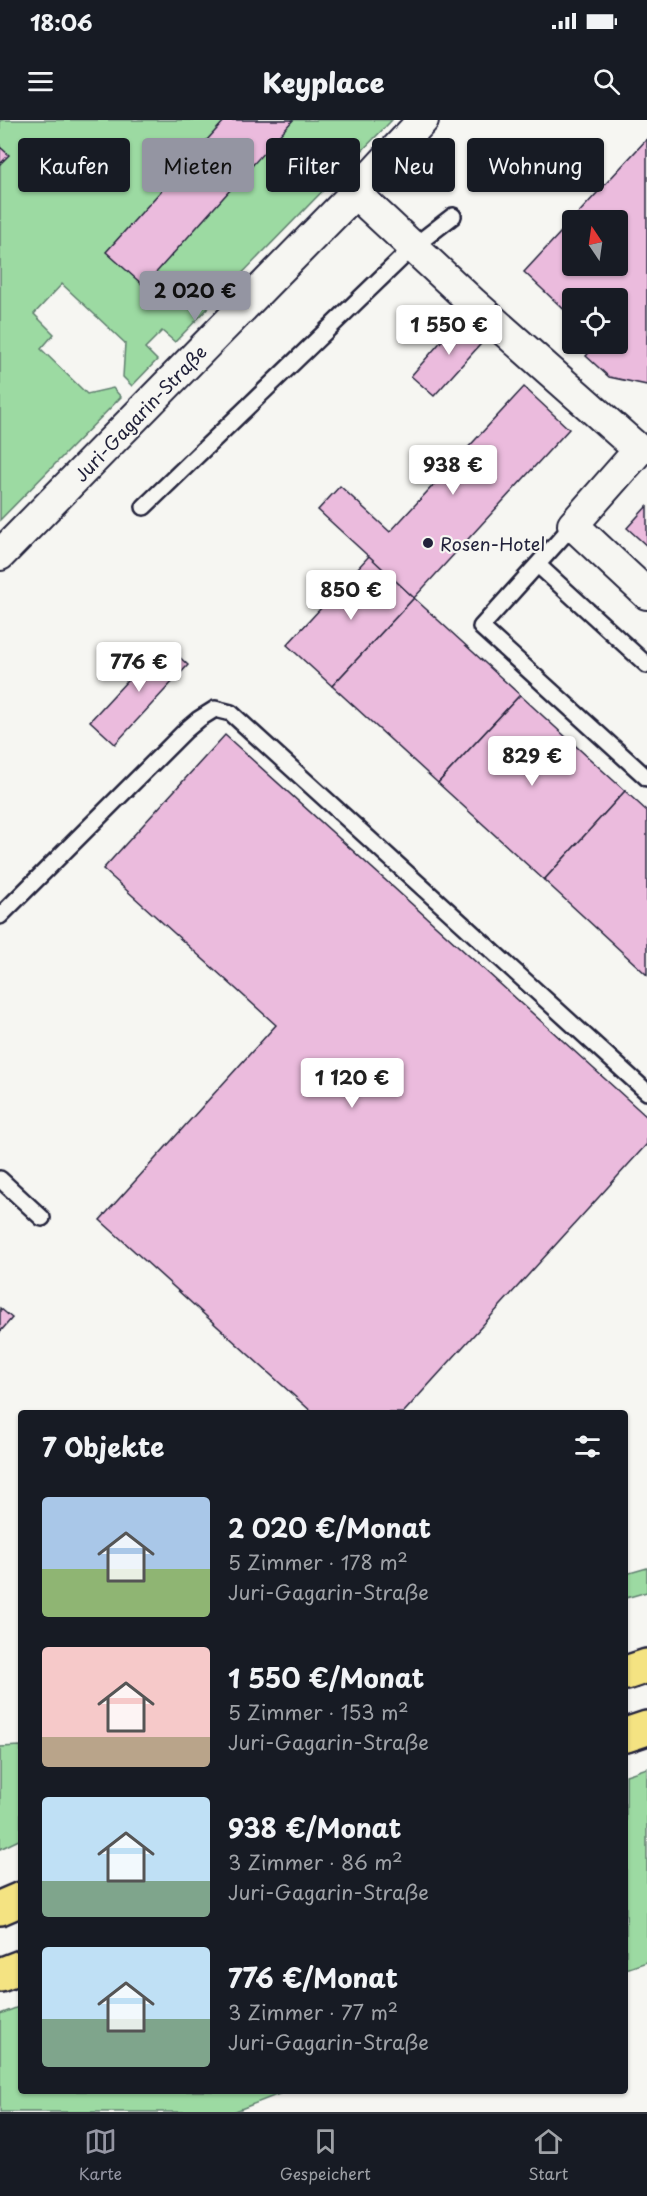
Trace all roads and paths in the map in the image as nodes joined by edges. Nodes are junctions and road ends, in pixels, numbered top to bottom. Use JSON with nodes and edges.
{"nodes":[{"id":1,"x":423,"y":120,"type":"edge"},
{"id":2,"x":355,"y":193,"type":"junction"},
{"id":3,"x":453,"y":216,"type":"dead end"},
{"id":4,"x":413,"y":247,"type":"junction"},
{"id":5,"x":643,"y":446,"type":"edge"},
{"id":6,"x":144,"y":507,"type":"dead end"},
{"id":7,"x":573,"y":525,"type":"junction"},
{"id":8,"x":0,"y":555,"type":"edge"},
{"id":9,"x":538,"y":565,"type":"junction"},
{"id":10,"x":647,"y":594,"type":"edge"},
{"id":11,"x":647,"y":665,"type":"edge"},
{"id":12,"x":647,"y":778,"type":"edge"},
{"id":13,"x":0,"y":916,"type":"edge"},
{"id":14,"x":647,"y":1092,"type":"edge"},
{"id":15,"x":0,"y":1179,"type":"edge"},
{"id":16,"x":42,"y":1218,"type":"dead end"},
{"id":17,"x":647,"y":1666,"type":"edge"},
{"id":18,"x":628,"y":1672,"type":"edge"},
{"id":19,"x":647,"y":1728,"type":"edge"},
{"id":20,"x":628,"y":1735,"type":"edge"},
{"id":21,"x":18,"y":1900,"type":"edge"},
{"id":22,"x":0,"y":1908,"type":"edge"},
{"id":23,"x":18,"y":1968,"type":"edge"},
{"id":24,"x":0,"y":1976,"type":"edge"}],
"edges":[{"from":1,"to":2,"type":"street","name":"Juri-Gagarin-Straße"},
{"from":2,"to":4,"type":"street"},
{"from":2,"to":8,"type":"street","name":"Juri-Gagarin-Straße"},
{"from":3,"to":4,"type":"lane"},
{"from":4,"to":5,"type":"street"},
{"from":4,"to":6,"type":"lane"},
{"from":5,"to":7,"type":"street"},
{"from":7,"to":9,"type":"lane"},
{"from":7,"to":10,"type":"street"},
{"from":9,"to":11,"type":"lane"},
{"from":9,"to":12,"type":"lane"},
{"from":13,"to":14,"type":"lane"},
{"from":15,"to":16,"type":"lane"},
{"from":17,"to":18,"type":"highway"},
{"from":19,"to":20,"type":"highway"},
{"from":21,"to":22,"type":"highway"},
{"from":23,"to":24,"type":"highway"}]}
